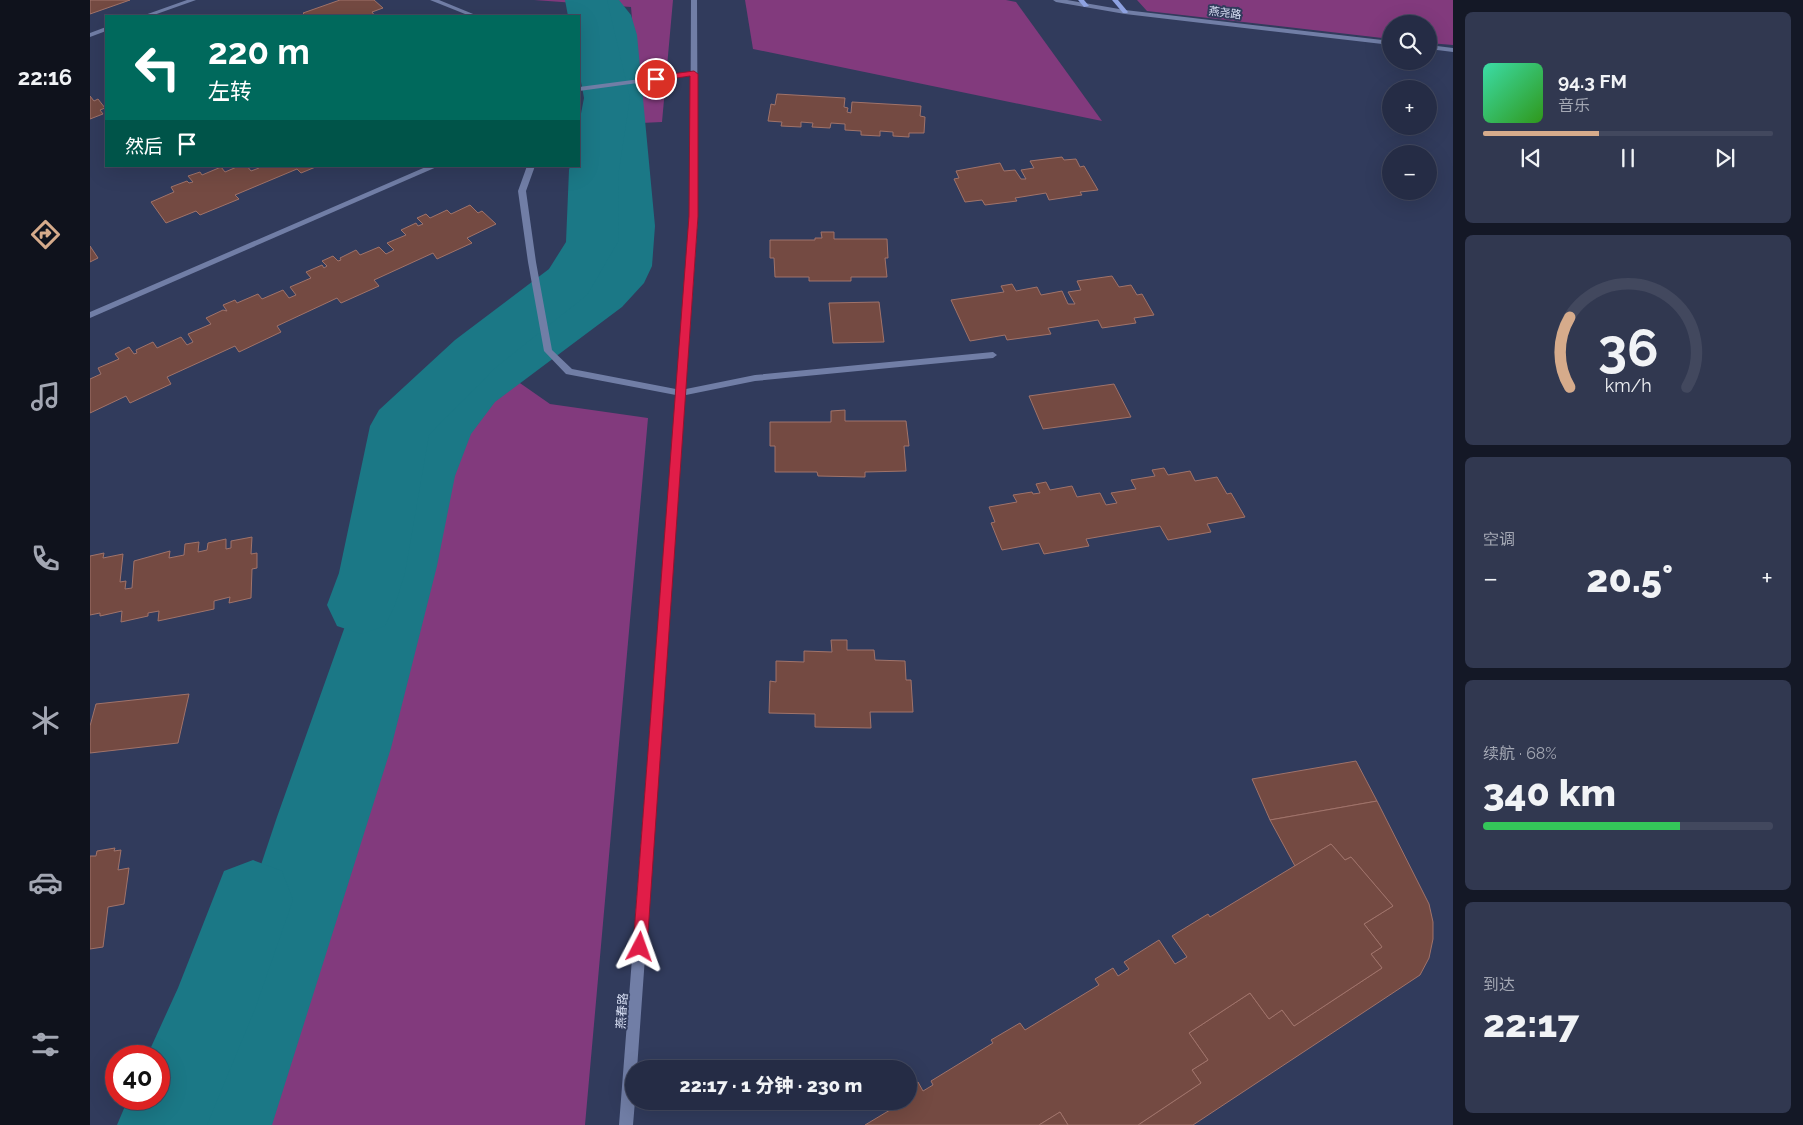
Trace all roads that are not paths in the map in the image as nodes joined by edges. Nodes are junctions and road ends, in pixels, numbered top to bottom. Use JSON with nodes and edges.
{"nodes":[{"id":1,"x":193,"y":0,"type":"edge"},
{"id":2,"x":433,"y":0,"type":"edge"},
{"id":3,"x":694,"y":0,"type":"edge"},
{"id":4,"x":1056,"y":0,"type":"edge"},
{"id":5,"x":1082,"y":0,"type":"edge"},
{"id":6,"x":1115,"y":0,"type":"edge"},
{"id":7,"x":1086,"y":6,"type":"junction"},
{"id":8,"x":1125,"y":12,"type":"junction"},
{"id":9,"x":148,"y":15,"type":"edge"},
{"id":10,"x":472,"y":15,"type":"edge"},
{"id":11,"x":105,"y":29,"type":"edge"},
{"id":12,"x":90,"y":35,"type":"edge"},
{"id":13,"x":1382,"y":42,"type":"edge"},
{"id":14,"x":1437,"y":48,"type":"edge"},
{"id":15,"x":1453,"y":50,"type":"edge"},
{"id":16,"x":694,"y":74,"type":"junction"},
{"id":17,"x":580,"y":89,"type":"edge"},
{"id":18,"x":433,"y":167,"type":"edge"},
{"id":19,"x":531,"y":167,"type":"edge"},
{"id":20,"x":90,"y":315,"type":"edge"},
{"id":21,"x":993,"y":355,"type":"dead end"},
{"id":22,"x":681,"y":393,"type":"junction"},
{"id":23,"x":626,"y":1125,"type":"edge"}],
"edges":[{"from":1,"to":9,"type":"street"},
{"from":2,"to":10,"type":"street"},
{"from":3,"to":16,"type":"street","name":"燕春路"},
{"from":4,"to":7,"type":"street","name":"燕尧路"},
{"from":5,"to":7,"type":"main road"},
{"from":6,"to":8,"type":"main road"},
{"from":7,"to":8,"type":"street","name":"燕尧路"},
{"from":8,"to":13,"type":"street","name":"燕尧路"},
{"from":11,"to":12,"type":"street"},
{"from":14,"to":15,"type":"street"},
{"from":16,"to":17,"type":"street"},
{"from":16,"to":22,"type":"street","name":"燕春路"},
{"from":18,"to":20,"type":"street"},
{"from":19,"to":22,"type":"street"},
{"from":21,"to":22,"type":"street"},
{"from":22,"to":23,"type":"street","name":"燕春路"}]}
